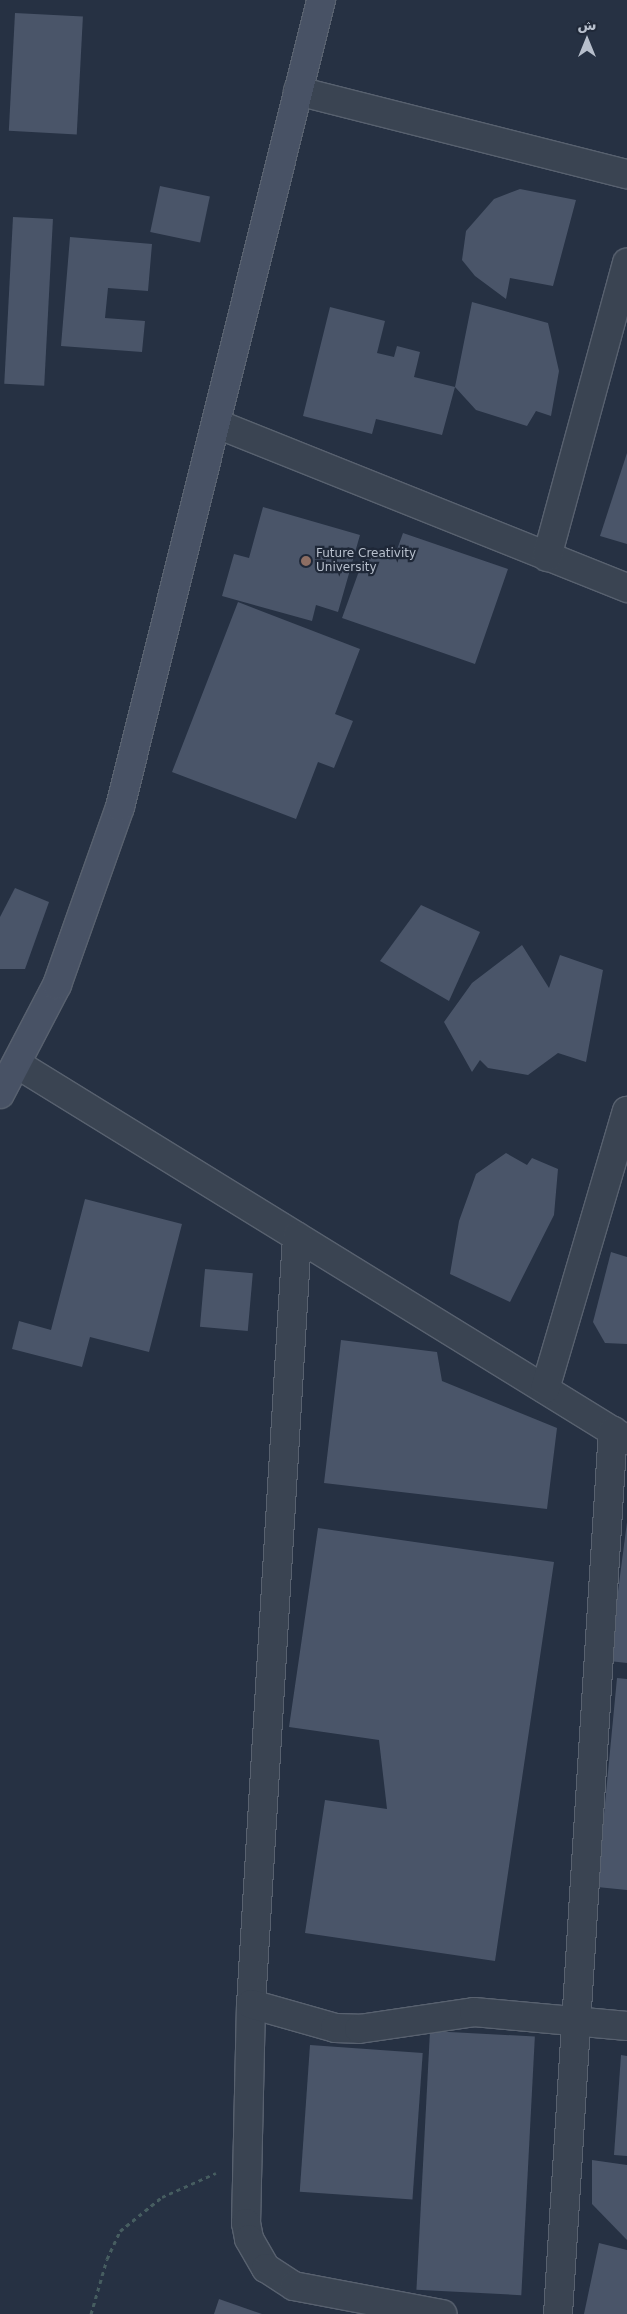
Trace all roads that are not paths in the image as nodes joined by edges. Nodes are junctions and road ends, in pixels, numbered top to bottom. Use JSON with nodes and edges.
{"nodes":[{"id":1,"x":321,"y":0,"type":"edge"},
{"id":2,"x":298,"y":91,"type":"junction"},
{"id":3,"x":627,"y":174,"type":"edge"},
{"id":4,"x":627,"y":263,"type":"edge"},
{"id":5,"x":217,"y":424,"type":"junction"},
{"id":6,"x":548,"y":557,"type":"junction"},
{"id":7,"x":627,"y":588,"type":"edge"},
{"id":8,"x":17,"y":1064,"type":"junction"},
{"id":9,"x":0,"y":1094,"type":"edge"},
{"id":10,"x":627,"y":1111,"type":"edge"},
{"id":11,"x":297,"y":1237,"type":"junction"},
{"id":12,"x":544,"y":1390,"type":"junction"},
{"id":13,"x":620,"y":1435,"type":"edge"},
{"id":14,"x":251,"y":2004,"type":"junction"},
{"id":15,"x":576,"y":2021,"type":"junction"},
{"id":16,"x":627,"y":2026,"type":"edge"},
{"id":17,"x":442,"y":2314,"type":"edge"},
{"id":18,"x":558,"y":2314,"type":"edge"}],
"edges":[{"from":1,"to":2,"type":"main road"},
{"from":2,"to":3,"type":"street"},
{"from":2,"to":5,"type":"main road"},
{"from":4,"to":6,"type":"street"},
{"from":5,"to":6,"type":"street"},
{"from":5,"to":8,"type":"main road"},
{"from":6,"to":7,"type":"street"},
{"from":8,"to":9,"type":"main road"},
{"from":8,"to":11,"type":"street"},
{"from":10,"to":12,"type":"street"},
{"from":11,"to":12,"type":"street"},
{"from":11,"to":14,"type":"street"},
{"from":12,"to":13,"type":"street"},
{"from":13,"to":15,"type":"street"},
{"from":14,"to":15,"type":"street"},
{"from":14,"to":17,"type":"street"},
{"from":15,"to":16,"type":"street"},
{"from":15,"to":18,"type":"street"}]}
